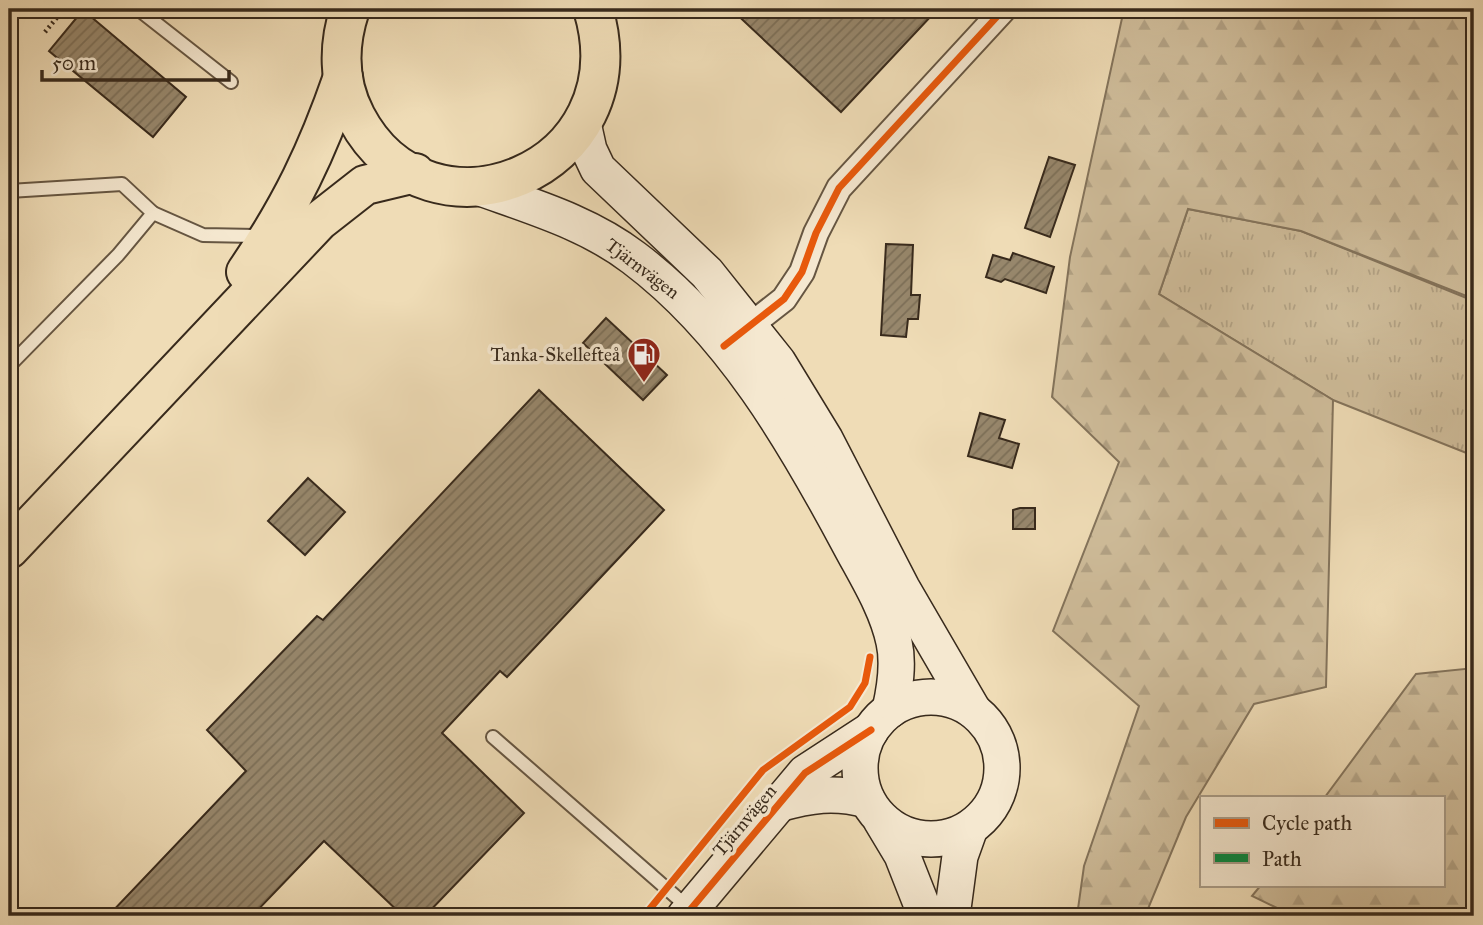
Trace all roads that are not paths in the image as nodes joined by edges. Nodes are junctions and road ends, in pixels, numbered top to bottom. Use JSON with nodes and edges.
{"nodes":[{"id":1,"x":138,"y":9,"type":"edge"},
{"id":2,"x":350,"y":9,"type":"edge"},
{"id":3,"x":1004,"y":9,"type":"edge"},
{"id":4,"x":599,"y":14,"type":"edge"},
{"id":5,"x":343,"y":77,"type":"junction"},
{"id":6,"x":231,"y":82,"type":"dead end"},
{"id":7,"x":583,"y":123,"type":"junction"},
{"id":8,"x":415,"y":173,"type":"junction"},
{"id":9,"x":475,"y":186,"type":"junction"},
{"id":10,"x":9,"y":191,"type":"edge"},
{"id":11,"x":153,"y":213,"type":"junction"},
{"id":12,"x":271,"y":236,"type":"junction"},
{"id":13,"x":751,"y":324,"type":"junction"},
{"id":14,"x":724,"y":346,"type":"junction"},
{"id":15,"x":187,"y":360,"type":"junction"},
{"id":16,"x":9,"y":366,"type":"edge"},
{"id":17,"x":9,"y":549,"type":"edge"},
{"id":18,"x":973,"y":710,"type":"junction"},
{"id":19,"x":880,"y":720,"type":"junction"},
{"id":20,"x":493,"y":737,"type":"dead end"},
{"id":21,"x":778,"y":804,"type":"junction"},
{"id":22,"x":874,"y":810,"type":"junction"},
{"id":23,"x":970,"y":828,"type":"junction"},
{"id":24,"x":687,"y":913,"type":"edge"},
{"id":25,"x":926,"y":916,"type":"edge"},
{"id":26,"x":951,"y":916,"type":"edge"}],
"edges":[{"from":1,"to":6,"type":"lane"},
{"from":2,"to":5,"type":"highway"},
{"from":3,"to":13,"type":"street"},
{"from":4,"to":7,"type":"highway"},
{"from":5,"to":8,"type":"highway"},
{"from":5,"to":12,"type":"highway"},
{"from":7,"to":9,"type":"highway"},
{"from":7,"to":13,"type":"main road","name":"Tjärnvägen"},
{"from":8,"to":9,"type":"highway"},
{"from":8,"to":15,"type":"highway"},
{"from":9,"to":14,"type":"main road","name":"Tjärnvägen"},
{"from":10,"to":11,"type":"lane"},
{"from":11,"to":12,"type":"lane"},
{"from":11,"to":16,"type":"lane"},
{"from":12,"to":15,"type":"highway"},
{"from":13,"to":14,"type":"street"},
{"from":13,"to":18,"type":"main road","name":"Tjärnvägen"},
{"from":14,"to":19,"type":"main road","name":"Tjärnvägen"},
{"from":15,"to":17,"type":"highway"},
{"from":18,"to":19,"type":"main road"},
{"from":18,"to":23,"type":"main road"},
{"from":19,"to":21,"type":"main road","name":"Tjärnvägen"},
{"from":19,"to":22,"type":"main road"},
{"from":20,"to":24,"type":"lane"},
{"from":21,"to":22,"type":"main road","name":"Tjärnvägen"},
{"from":21,"to":24,"type":"main road","name":"Tjärnvägen"},
{"from":22,"to":23,"type":"main road"},
{"from":22,"to":25,"type":"main road"},
{"from":23,"to":26,"type":"main road"}]}
